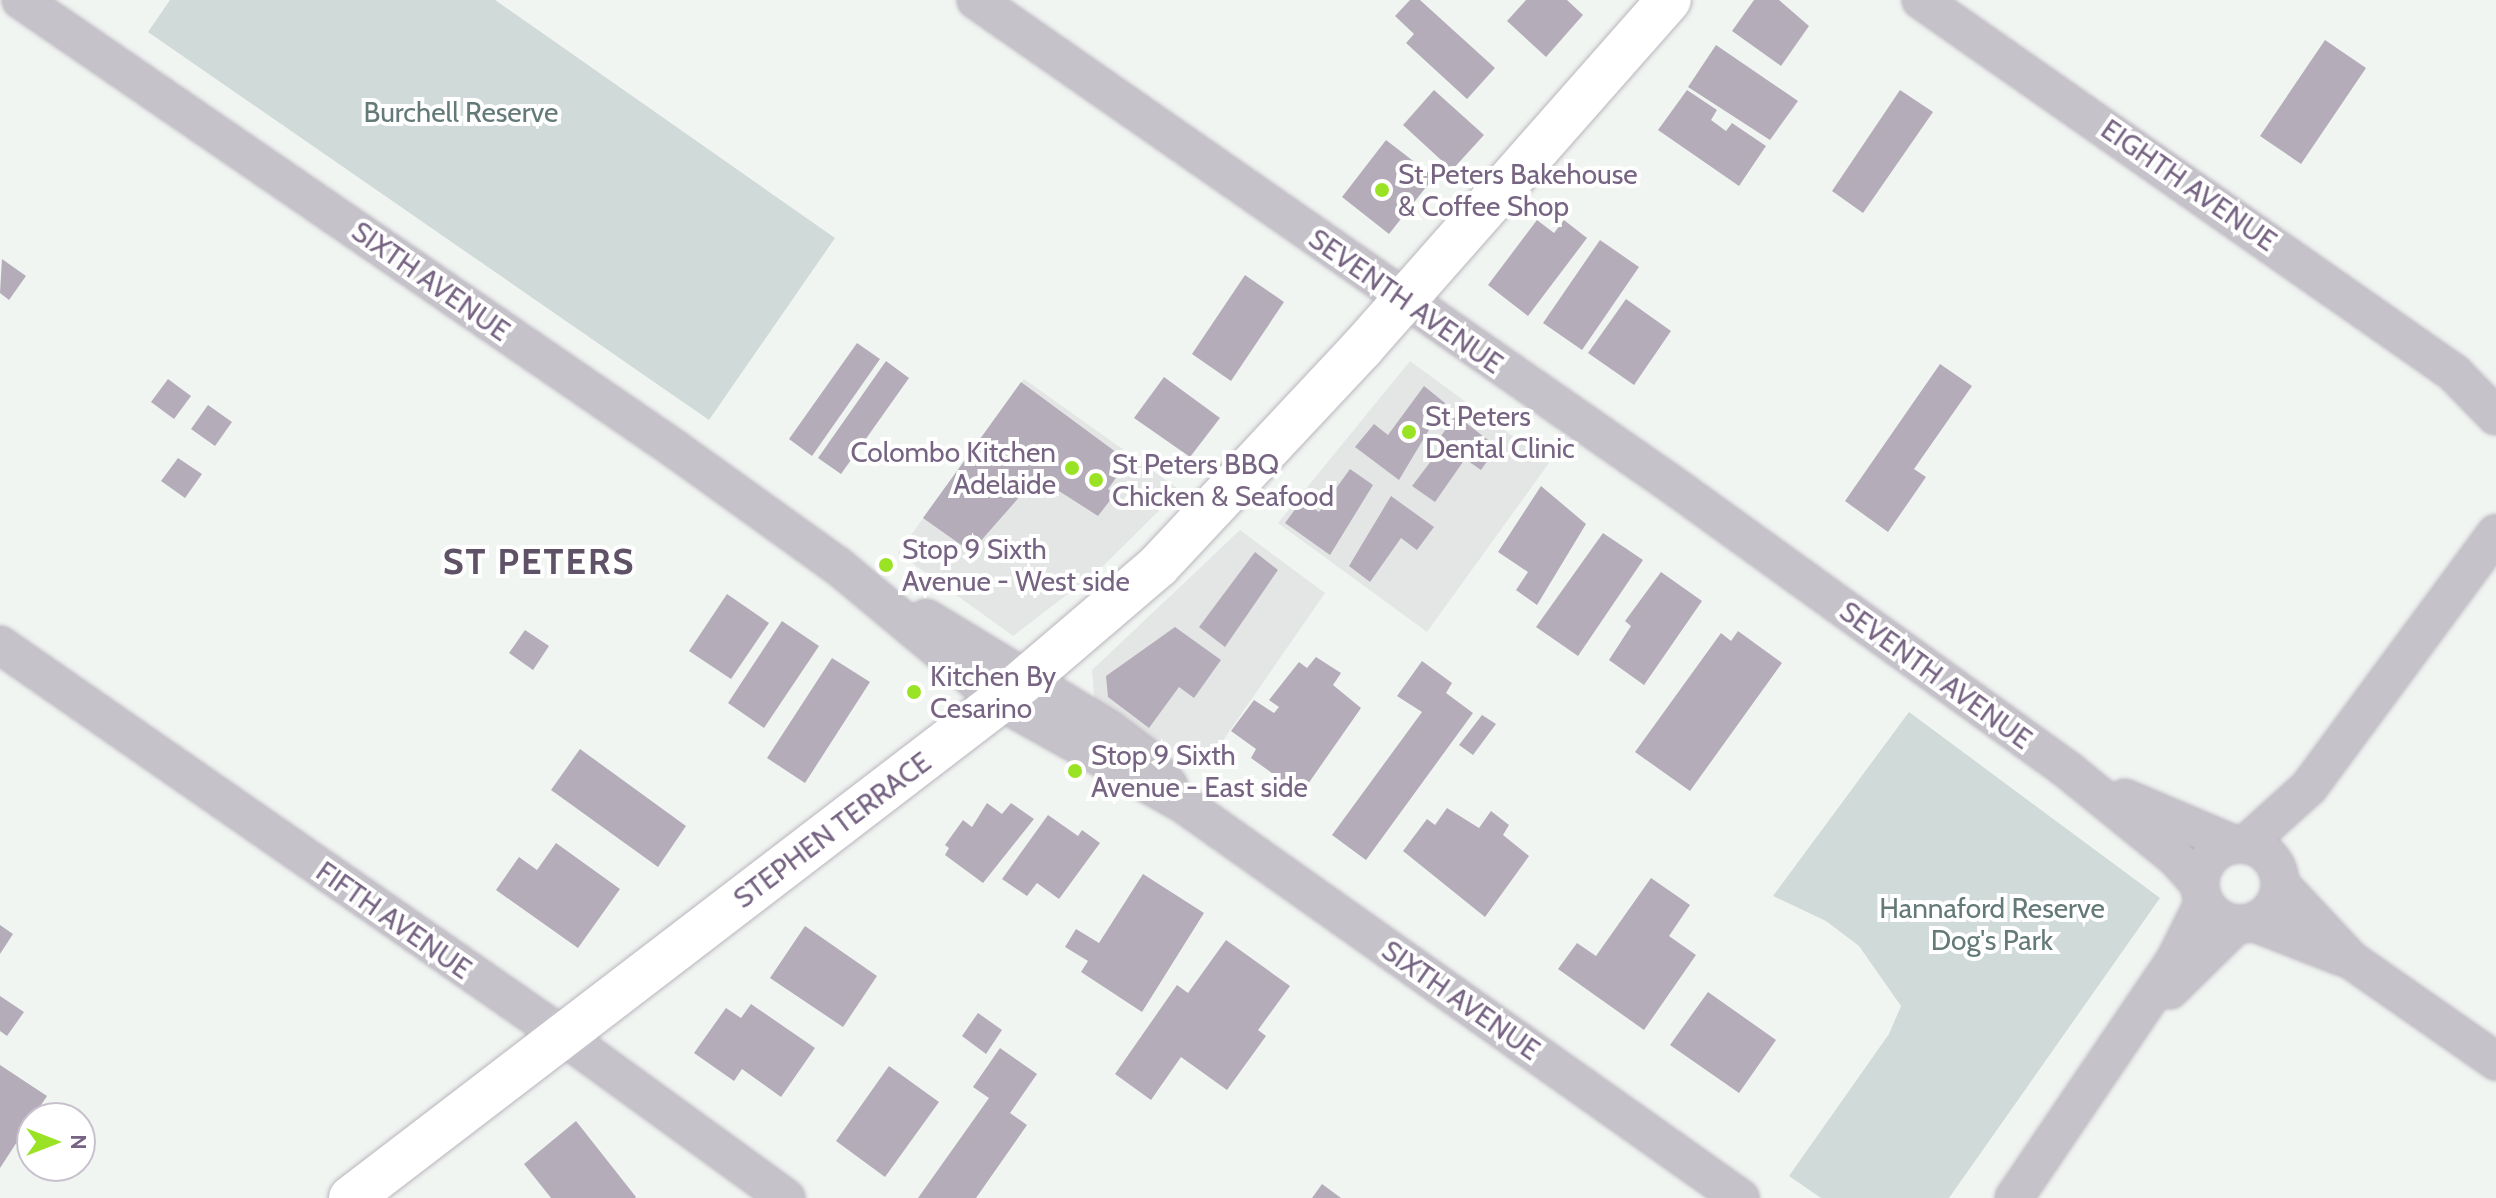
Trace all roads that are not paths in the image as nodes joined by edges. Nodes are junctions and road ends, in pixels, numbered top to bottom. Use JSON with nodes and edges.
{"nodes":[{"id":1,"x":21,"y":0,"type":"edge"},
{"id":2,"x":976,"y":0,"type":"edge"},
{"id":3,"x":1669,"y":0,"type":"edge"},
{"id":4,"x":1921,"y":0,"type":"edge"},
{"id":5,"x":1403,"y":299,"type":"junction"},
{"id":6,"x":2454,"y":373,"type":"junction"},
{"id":7,"x":2496,"y":387,"type":"edge"},
{"id":8,"x":2496,"y":416,"type":"edge"},
{"id":9,"x":2494,"y":529,"type":"edge"},
{"id":10,"x":0,"y":645,"type":"edge"},
{"id":11,"x":1014,"y":689,"type":"junction"},
{"id":12,"x":2069,"y":771,"type":"junction"},
{"id":13,"x":2309,"y":787,"type":"junction"},
{"id":14,"x":2239,"y":844,"type":"junction"},
{"id":15,"x":2279,"y":875,"type":"junction"},
{"id":16,"x":2202,"y":893,"type":"junction"},
{"id":17,"x":2246,"y":924,"type":"junction"},
{"id":18,"x":2351,"y":960,"type":"junction"},
{"id":19,"x":2133,"y":1023,"type":"junction"},
{"id":20,"x":563,"y":1036,"type":"junction"},
{"id":21,"x":2496,"y":1061,"type":"edge"},
{"id":22,"x":351,"y":1198,"type":"edge"},
{"id":23,"x":786,"y":1198,"type":"edge"},
{"id":24,"x":1740,"y":1198,"type":"edge"},
{"id":25,"x":2014,"y":1198,"type":"edge"}],
"edges":[{"from":1,"to":11,"type":"street","name":"SIXTH AVENUE"},
{"from":2,"to":5,"type":"street","name":"SEVENTH AVENUE"},
{"from":3,"to":5,"type":"main road","name":"STEPHEN TERRACE"},
{"from":4,"to":6,"type":"street","name":"EIGHTH AVENUE"},
{"from":5,"to":11,"type":"main road","name":"STEPHEN TERRACE"},
{"from":5,"to":12,"type":"street","name":"SEVENTH AVENUE"},
{"from":6,"to":7,"type":"street","name":"EIGHTH AVENUE"},
{"from":6,"to":8,"type":"street","name":"EIGHTH AVENUE"},
{"from":9,"to":13,"type":"street"},
{"from":10,"to":20,"type":"street","name":"FIFTH AVENUE"},
{"from":11,"to":20,"type":"main road","name":"STEPHEN TERRACE"},
{"from":11,"to":24,"type":"street","name":"SIXTH AVENUE"},
{"from":12,"to":14,"type":"street","name":"SEVENTH AVENUE"},
{"from":12,"to":16,"type":"street","name":"SEVENTH AVENUE"},
{"from":13,"to":14,"type":"street"},
{"from":13,"to":15,"type":"street"},
{"from":14,"to":15,"type":"street"},
{"from":14,"to":16,"type":"street"},
{"from":15,"to":17,"type":"street"},
{"from":15,"to":18,"type":"street"},
{"from":16,"to":17,"type":"street"},
{"from":16,"to":19,"type":"street"},
{"from":17,"to":18,"type":"street"},
{"from":17,"to":19,"type":"street"},
{"from":18,"to":21,"type":"street"},
{"from":19,"to":25,"type":"street"},
{"from":20,"to":22,"type":"main road","name":"STEPHEN TERRACE"},
{"from":20,"to":23,"type":"street","name":"FIFTH AVENUE"}]}
